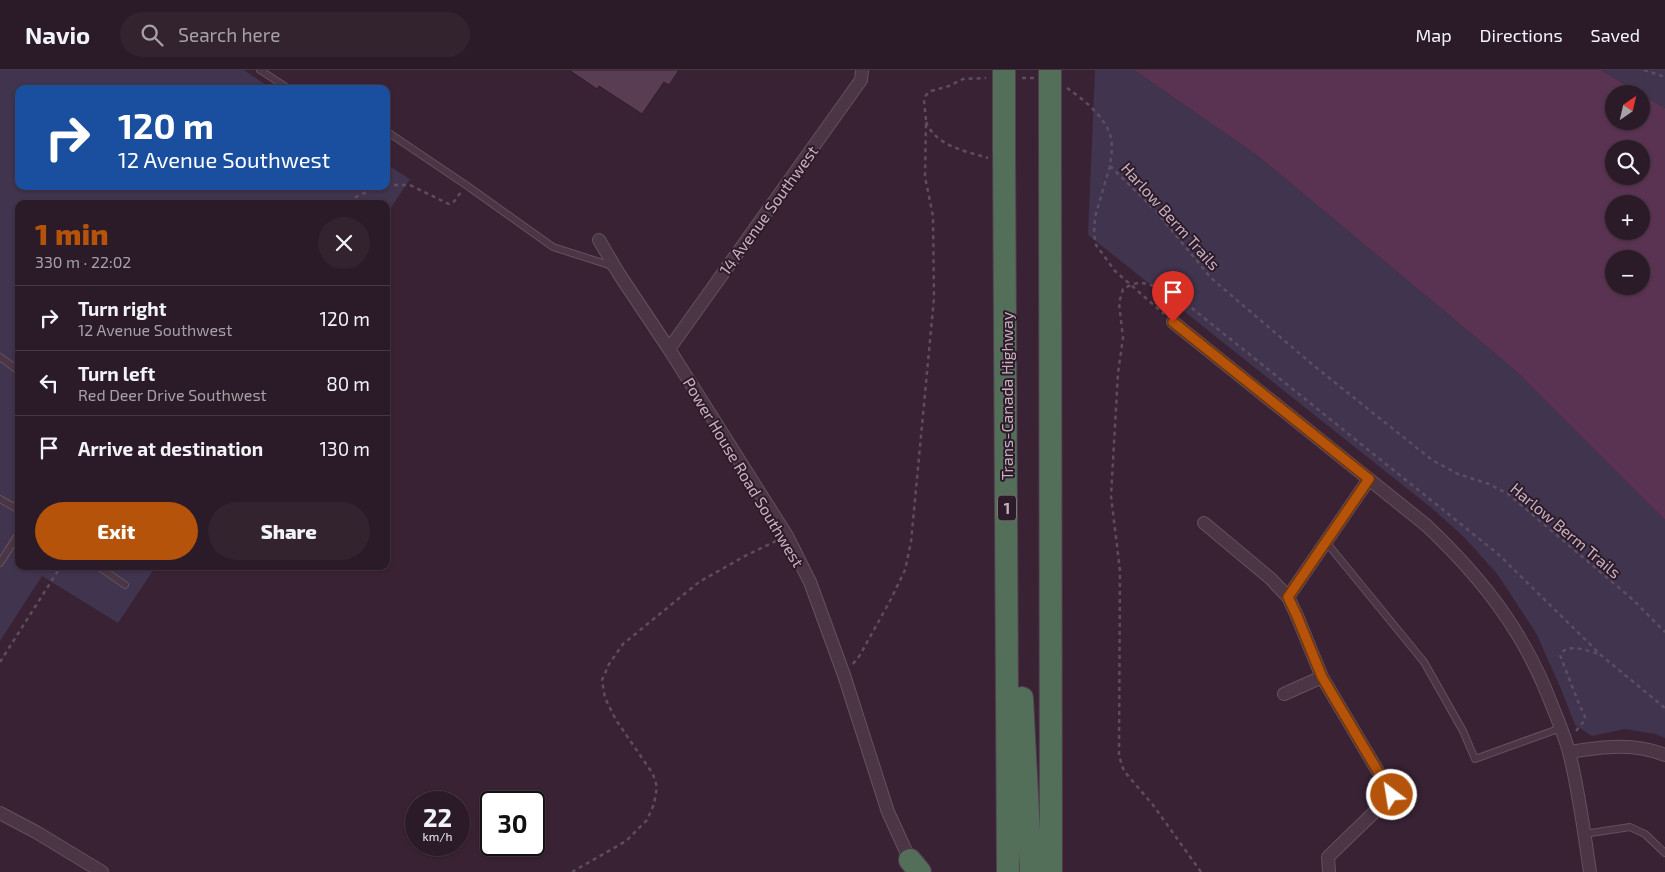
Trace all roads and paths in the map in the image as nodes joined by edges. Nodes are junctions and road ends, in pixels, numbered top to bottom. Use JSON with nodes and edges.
{"nodes":[{"id":1,"x":260,"y":70,"type":"edge"},
{"id":2,"x":862,"y":70,"type":"edge"},
{"id":3,"x":1644,"y":70,"type":"edge"},
{"id":4,"x":1002,"y":75,"type":"edge"},
{"id":5,"x":1665,"y":77,"type":"edge"},
{"id":6,"x":1049,"y":78,"type":"edge"},
{"id":7,"x":283,"y":85,"type":"edge"},
{"id":8,"x":926,"y":121,"type":"junction"},
{"id":9,"x":390,"y":134,"type":"edge"},
{"id":10,"x":996,"y":150,"type":"junction"},
{"id":11,"x":1110,"y":166,"type":"junction"},
{"id":12,"x":390,"y":185,"type":"edge"},
{"id":13,"x":466,"y":185,"type":"junction"},
{"id":14,"x":371,"y":190,"type":"edge"},
{"id":15,"x":353,"y":200,"type":"edge"},
{"id":16,"x":599,"y":240,"type":"dead end"},
{"id":17,"x":619,"y":274,"type":"junction"},
{"id":18,"x":1130,"y":285,"type":"junction"},
{"id":19,"x":1173,"y":322,"type":"joint"},
{"id":20,"x":669,"y":349,"type":"junction"},
{"id":21,"x":0,"y":357,"type":"edge"},
{"id":22,"x":15,"y":368,"type":"edge"},
{"id":23,"x":1369,"y":479,"type":"junction"},
{"id":24,"x":0,"y":499,"type":"edge"},
{"id":25,"x":15,"y":508,"type":"edge"},
{"id":26,"x":1204,"y":523,"type":"dead end"},
{"id":27,"x":787,"y":536,"type":"junction"},
{"id":28,"x":15,"y":539,"type":"edge"},
{"id":29,"x":1326,"y":542,"type":"junction"},
{"id":30,"x":0,"y":563,"type":"edge"},
{"id":31,"x":58,"y":570,"type":"edge"},
{"id":32,"x":104,"y":570,"type":"edge"},
{"id":33,"x":1007,"y":583,"type":"junction"},
{"id":34,"x":125,"y":585,"type":"dead end"},
{"id":35,"x":1288,"y":597,"type":"junction"},
{"id":36,"x":1665,"y":632,"type":"edge"},
{"id":37,"x":1601,"y":654,"type":"junction"},
{"id":38,"x":0,"y":662,"type":"edge"},
{"id":39,"x":844,"y":675,"type":"junction"},
{"id":40,"x":1322,"y":677,"type":"junction"},
{"id":41,"x":1284,"y":694,"type":"dead end"},
{"id":42,"x":1665,"y":708,"type":"edge"},
{"id":43,"x":1561,"y":728,"type":"junction"},
{"id":44,"x":1576,"y":731,"type":"dead end"},
{"id":45,"x":1569,"y":752,"type":"junction"},
{"id":46,"x":1665,"y":755,"type":"edge"},
{"id":47,"x":0,"y":812,"type":"edge"},
{"id":48,"x":1051,"y":824,"type":"junction"},
{"id":49,"x":1584,"y":834,"type":"junction"},
{"id":50,"x":1665,"y":853,"type":"edge"},
{"id":51,"x":915,"y":866,"type":"edge"},
{"id":52,"x":1007,"y":870,"type":"edge"},
{"id":53,"x":102,"y":872,"type":"edge"},
{"id":54,"x":572,"y":872,"type":"edge"},
{"id":55,"x":1030,"y":872,"type":"edge"},
{"id":56,"x":1051,"y":872,"type":"edge"},
{"id":57,"x":1059,"y":872,"type":"edge"},
{"id":58,"x":1201,"y":872,"type":"edge"},
{"id":59,"x":1329,"y":872,"type":"edge"},
{"id":60,"x":1590,"y":872,"type":"edge"}],
"edges":[{"from":1,"to":7,"type":"lane"},
{"from":2,"to":20,"type":"street","name":"14 Avenue Southwest"},
{"from":3,"to":5,"type":"path"},
{"from":4,"to":6,"type":"path"},
{"from":4,"to":8,"type":"path"},
{"from":4,"to":10,"type":"highway","name":"Trans-Canada Highway","number":"1","bridge":true},
{"from":6,"to":11,"type":"path","name":"Harlow Berm Trails"},
{"from":6,"to":48,"type":"highway","bridge":true},
{"from":8,"to":10,"type":"path"},
{"from":8,"to":39,"type":"path"},
{"from":9,"to":13,"type":"lane"},
{"from":10,"to":33,"type":"highway","name":"Trans-Canada Highway","number":"1"},
{"from":11,"to":18,"type":"path"},
{"from":11,"to":36,"type":"path","name":"Harlow Berm Trails"},
{"from":12,"to":13,"type":"path"},
{"from":13,"to":17,"type":"lane"},
{"from":14,"to":15,"type":"path"},
{"from":16,"to":17,"type":"street","name":"Power House Road Southwest"},
{"from":17,"to":20,"type":"street","name":"Power House Road Southwest"},
{"from":18,"to":19,"type":"path"},
{"from":18,"to":37,"type":"path"},
{"from":18,"to":58,"type":"path"},
{"from":19,"to":23,"type":"street"},
{"from":20,"to":27,"type":"street","name":"Power House Road Southwest"},
{"from":21,"to":22,"type":"lane"},
{"from":23,"to":29,"type":"street"},
{"from":23,"to":43,"type":"street"},
{"from":24,"to":25,"type":"lane"},
{"from":26,"to":35,"type":"street"},
{"from":27,"to":39,"type":"street","name":"Power House Road Southwest"},
{"from":27,"to":54,"type":"path"},
{"from":28,"to":30,"type":"lane"},
{"from":29,"to":35,"type":"street"},
{"from":29,"to":43,"type":"lane"},
{"from":31,"to":38,"type":"path"},
{"from":32,"to":34,"type":"lane"},
{"from":33,"to":52,"type":"highway","name":"Trans-Canada Highway","number":"1"},
{"from":33,"to":55,"type":"highway"},
{"from":35,"to":40,"type":"street"},
{"from":37,"to":42,"type":"path"},
{"from":37,"to":44,"type":"path"},
{"from":39,"to":51,"type":"street","name":"Power House Road Southwest"},
{"from":40,"to":41,"type":"street"},
{"from":40,"to":59,"type":"street"},
{"from":43,"to":45,"type":"street"},
{"from":45,"to":46,"type":"street"},
{"from":45,"to":49,"type":"street"},
{"from":47,"to":53,"type":"street"},
{"from":48,"to":56,"type":"highway"},
{"from":48,"to":57,"type":"highway"},
{"from":49,"to":50,"type":"lane"},
{"from":49,"to":60,"type":"street"}]}
